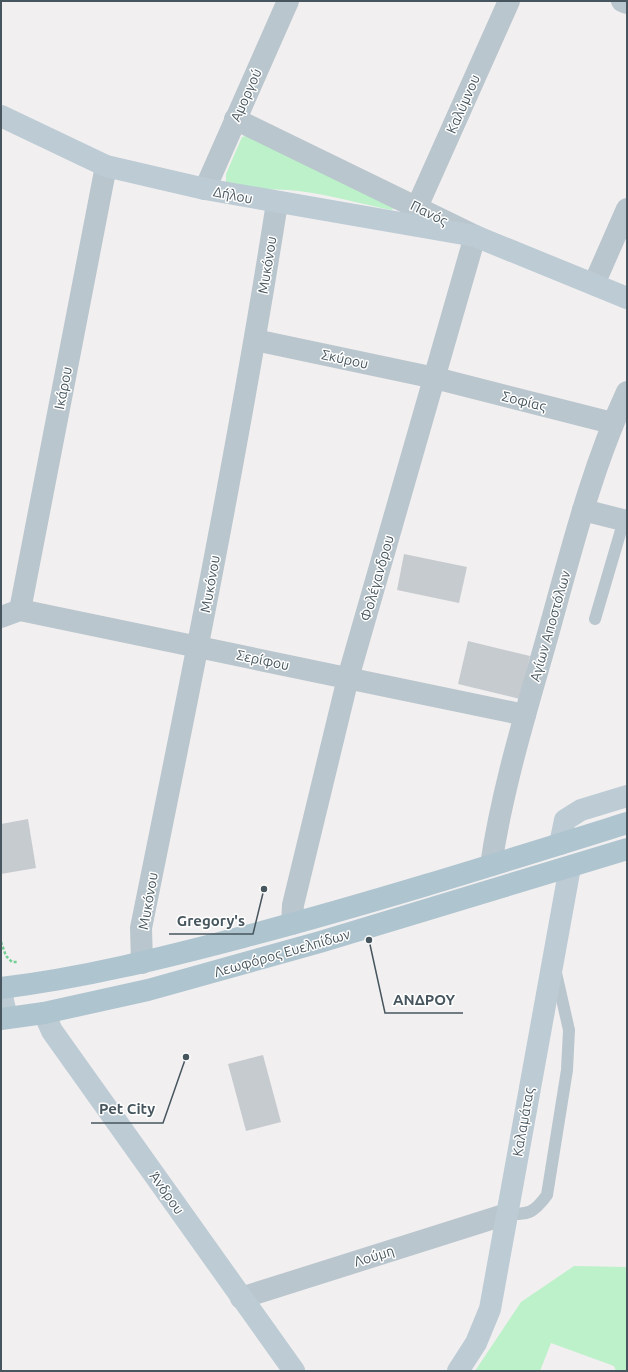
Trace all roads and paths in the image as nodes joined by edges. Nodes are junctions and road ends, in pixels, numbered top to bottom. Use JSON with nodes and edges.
{"nodes":[{"id":1,"x":288,"y":1,"type":"edge"},
{"id":2,"x":509,"y":1,"type":"edge"},
{"id":3,"x":622,"y":1,"type":"edge"},
{"id":4,"x":627,"y":3,"type":"edge"},
{"id":5,"x":1,"y":116,"type":"edge"},
{"id":6,"x":235,"y":119,"type":"junction"},
{"id":7,"x":106,"y":166,"type":"junction"},
{"id":8,"x":205,"y":189,"type":"junction"},
{"id":9,"x":277,"y":203,"type":"junction"},
{"id":10,"x":417,"y":207,"type":"junction"},
{"id":11,"x":627,"y":209,"type":"edge"},
{"id":12,"x":475,"y":236,"type":"junction"},
{"id":13,"x":594,"y":284,"type":"junction"},
{"id":14,"x":627,"y":298,"type":"edge"},
{"id":15,"x":255,"y":340,"type":"junction"},
{"id":16,"x":435,"y":378,"type":"junction"},
{"id":17,"x":627,"y":392,"type":"edge"},
{"id":18,"x":612,"y":424,"type":"junction"},
{"id":19,"x":583,"y":510,"type":"junction"},
{"id":20,"x":626,"y":521,"type":"edge"},
{"id":21,"x":11,"y":613,"type":"edge"},
{"id":22,"x":595,"y":619,"type":"dead end"},
{"id":23,"x":199,"y":646,"type":"junction"},
{"id":24,"x":348,"y":678,"type":"junction"},
{"id":25,"x":525,"y":715,"type":"junction"},
{"id":26,"x":627,"y":796,"type":"edge"},
{"id":27,"x":627,"y":823,"type":"edge"},
{"id":28,"x":560,"y":844,"type":"junction"},
{"id":29,"x":627,"y":849,"type":"edge"},
{"id":30,"x":492,"y":865,"type":"junction"},
{"id":31,"x":570,"y":867,"type":"junction"},
{"id":32,"x":292,"y":924,"type":"junction"},
{"id":33,"x":1,"y":942,"type":"edge"},
{"id":34,"x":553,"y":960,"type":"junction"},
{"id":35,"x":20,"y":962,"type":"dead end"},
{"id":36,"x":142,"y":963,"type":"junction"},
{"id":37,"x":1,"y":988,"type":"edge"},
{"id":38,"x":1,"y":992,"type":"edge"},
{"id":39,"x":44,"y":1013,"type":"junction"},
{"id":40,"x":4,"y":1018,"type":"edge"},
{"id":41,"x":507,"y":1214,"type":"junction"},
{"id":42,"x":241,"y":1298,"type":"junction"},
{"id":43,"x":294,"y":1371,"type":"edge"},
{"id":44,"x":458,"y":1371,"type":"edge"}],
"edges":[{"from":1,"to":6,"type":"street","name":"Αμοργού"},
{"from":2,"to":10,"type":"street","name":"Καλύμνου"},
{"from":3,"to":4,"type":"street"},
{"from":5,"to":7,"type":"street","name":"Δήλου"},
{"from":6,"to":8,"type":"street","name":"Αμοργού"},
{"from":6,"to":10,"type":"street","name":"Πανός"},
{"from":7,"to":8,"type":"street","name":"Δήλου"},
{"from":7,"to":21,"type":"street","name":"Ικάρου"},
{"from":8,"to":9,"type":"street","name":"Δήλου"},
{"from":9,"to":12,"type":"street","name":"Δήλου"},
{"from":9,"to":15,"type":"street","name":"Μυκόνου"},
{"from":10,"to":12,"type":"street","name":"Πανός"},
{"from":11,"to":13,"type":"street"},
{"from":12,"to":13,"type":"street","name":"Πανός"},
{"from":12,"to":16,"type":"street","name":"Φολέγανδρου"},
{"from":13,"to":14,"type":"street","name":"Πανός"},
{"from":15,"to":16,"type":"street","name":"Σκύρου"},
{"from":15,"to":23,"type":"street","name":"Μυκόνου"},
{"from":16,"to":18,"type":"street","name":"Σοφίας"},
{"from":16,"to":24,"type":"street","name":"Φολέγανδρου"},
{"from":17,"to":18,"type":"street","name":"Αγίων Αποστόλων"},
{"from":18,"to":19,"type":"street","name":"Αγίων Αποστόλων"},
{"from":19,"to":20,"type":"street"},
{"from":19,"to":25,"type":"street","name":"Αγίων Αποστόλων"},
{"from":20,"to":22,"type":"lane"},
{"from":21,"to":23,"type":"street","name":"Σερίφου"},
{"from":23,"to":24,"type":"street","name":"Σερίφου"},
{"from":23,"to":36,"type":"street","name":"Μυκόνου"},
{"from":24,"to":25,"type":"street","name":"Σερίφου"},
{"from":24,"to":32,"type":"street","name":"Φολέγανδρου"},
{"from":25,"to":30,"type":"street","name":"Αγίων Αποστόλων"},
{"from":26,"to":28,"type":"street"},
{"from":27,"to":28,"type":"main road","name":"Λεωφόρος Ευελπίδων"},
{"from":28,"to":30,"type":"main road","name":"Λεωφόρος Ευελπίδων"},
{"from":29,"to":31,"type":"main road","name":"Λεωφόρος Ευελπίδων"},
{"from":30,"to":32,"type":"main road","name":"Λεωφόρος Ευελπίδων"},
{"from":31,"to":34,"type":"street","name":"Καλαμάτας"},
{"from":31,"to":39,"type":"main road","name":"Λεωφόρος Ευελπίδων"},
{"from":32,"to":36,"type":"main road","name":"Λεωφόρος Ευελπίδων"},
{"from":33,"to":35,"type":"path"},
{"from":34,"to":41,"type":"street","name":"Καλαμάτας"},
{"from":34,"to":41,"type":"lane"},
{"from":36,"to":37,"type":"main road","name":"Λεωφόρος Ευελπίδων"},
{"from":38,"to":40,"type":"street"},
{"from":39,"to":40,"type":"main road","name":"Λεωφόρος Ευελπίδων"},
{"from":39,"to":42,"type":"street","name":"Άνδρου"},
{"from":41,"to":42,"type":"street","name":"Λούμη"},
{"from":41,"to":44,"type":"street","name":"Καλαμάτας"},
{"from":42,"to":43,"type":"street","name":"Άνδρου"}]}
